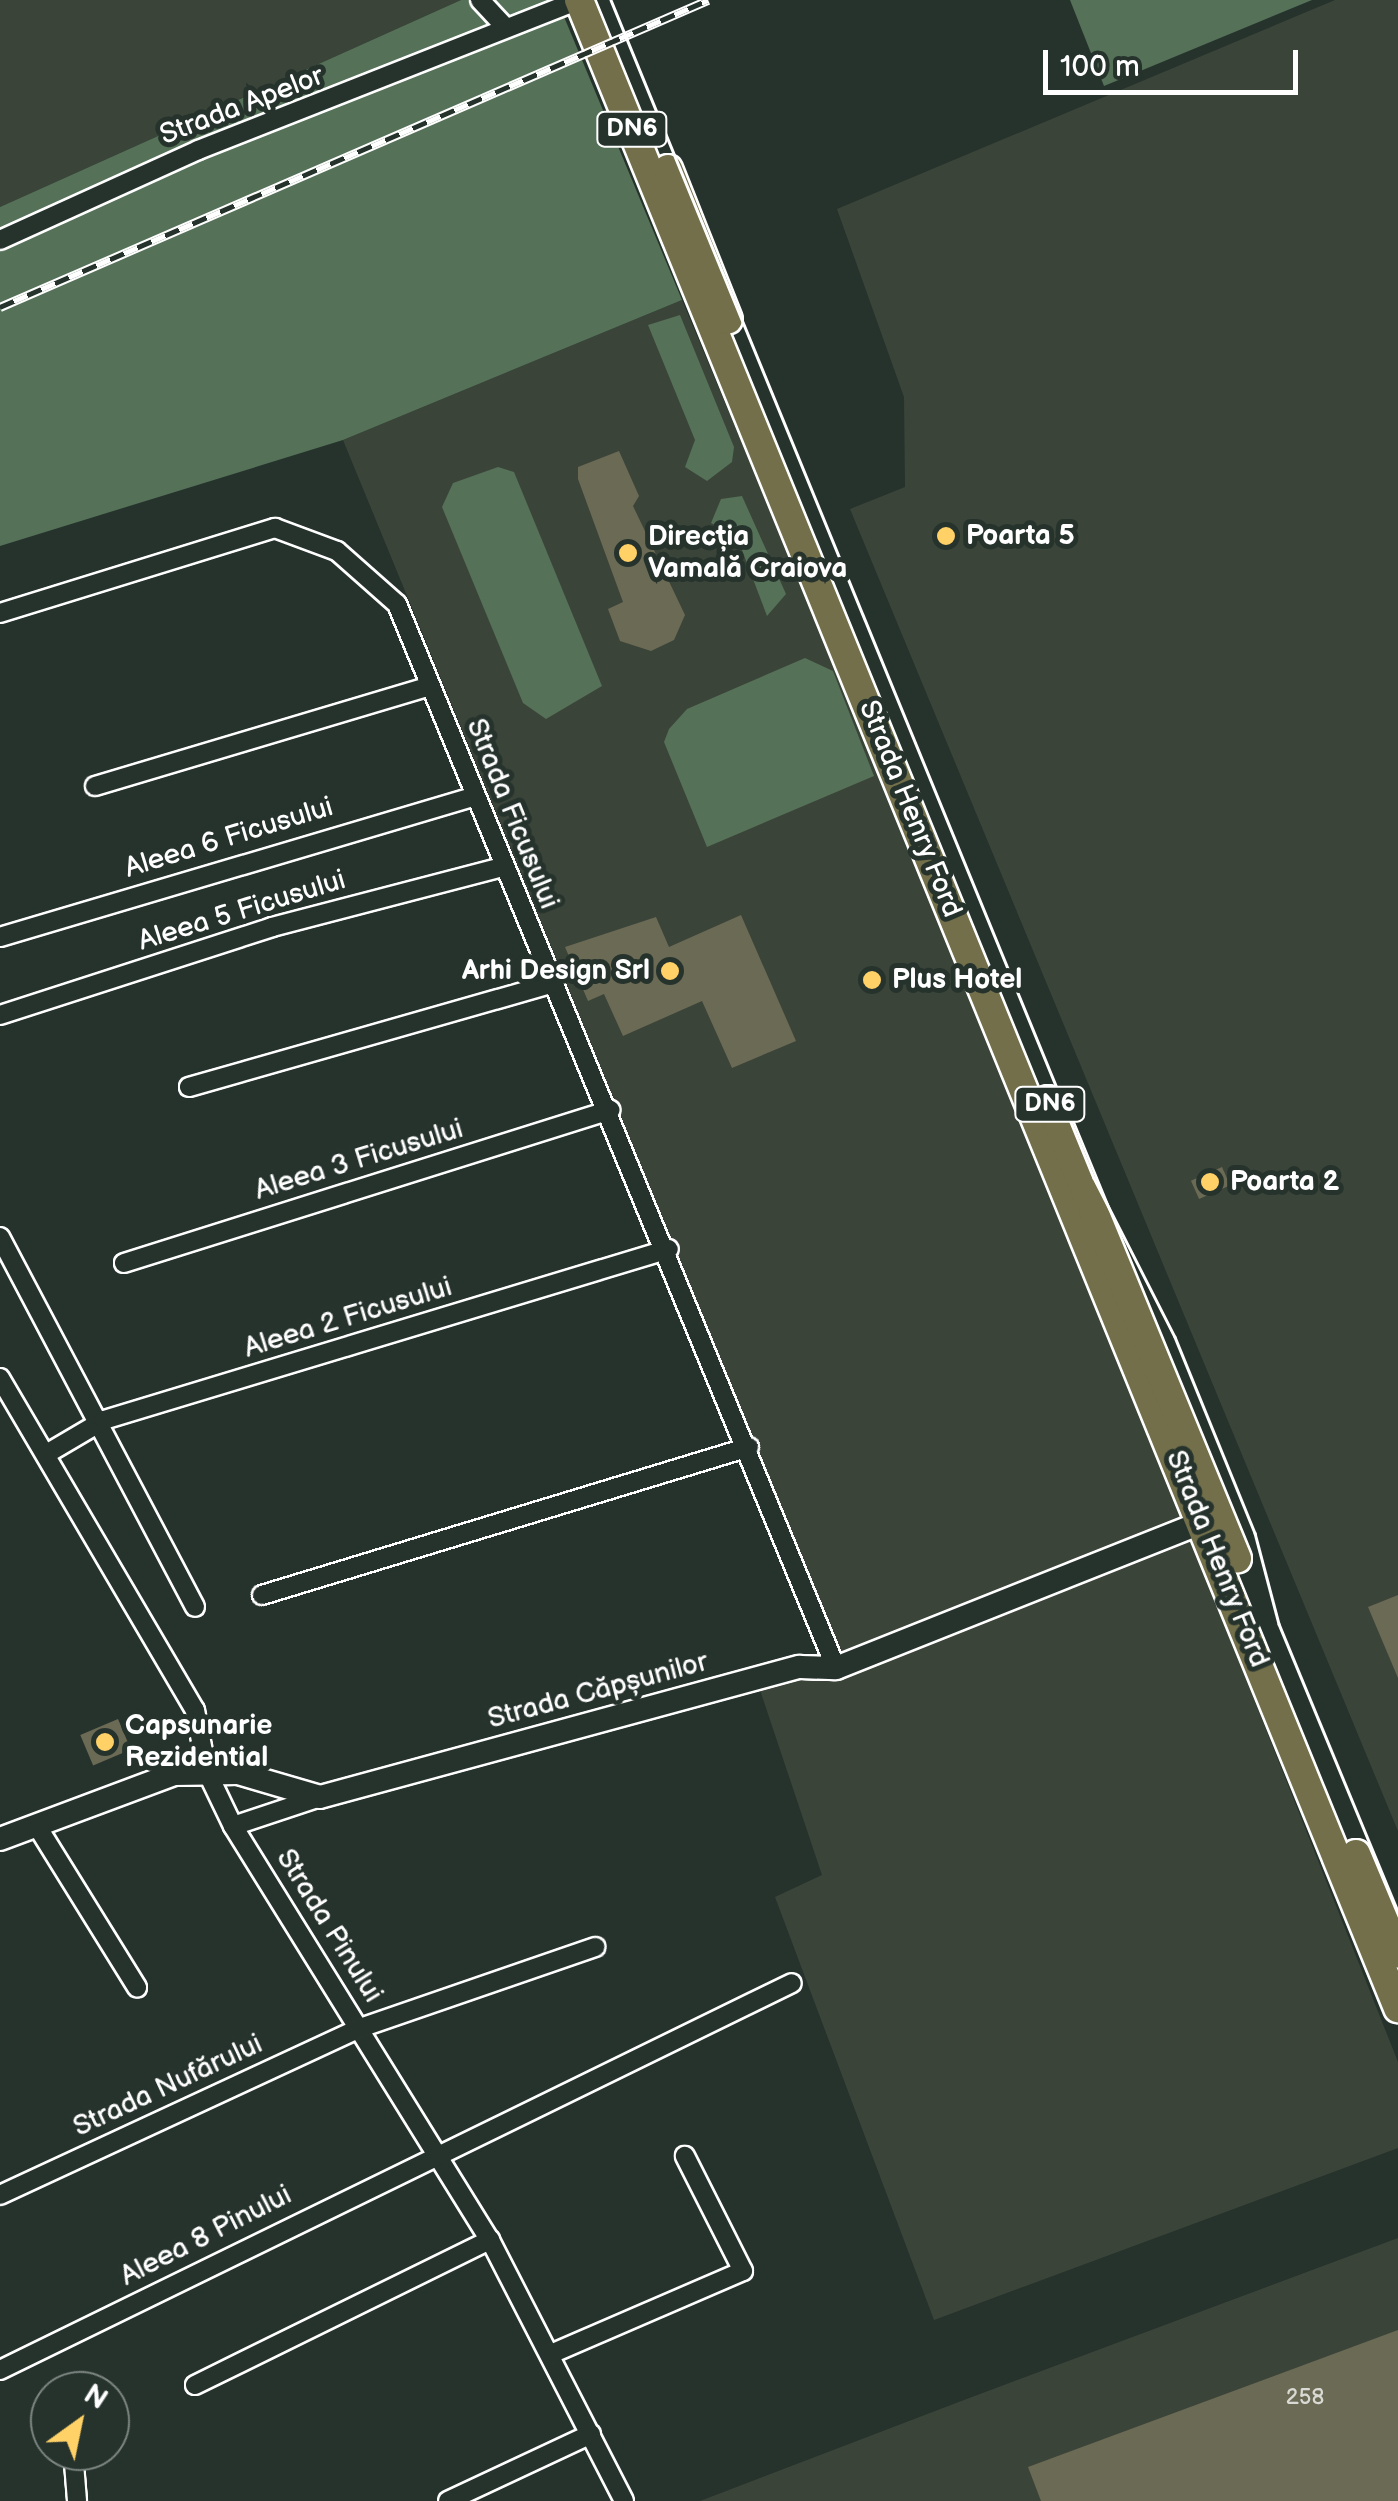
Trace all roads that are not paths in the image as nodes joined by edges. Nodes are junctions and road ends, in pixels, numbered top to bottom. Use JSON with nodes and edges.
{"nodes":[{"id":1,"x":480,"y":0,"type":"edge"},
{"id":2,"x":599,"y":0,"type":"edge"},
{"id":3,"x":572,"y":3,"type":"edge"},
{"id":4,"x":504,"y":26,"type":"junction"},
{"id":5,"x":0,"y":240,"type":"edge"},
{"id":6,"x":0,"y":613,"type":"edge"},
{"id":7,"x":430,"y":686,"type":"junction"},
{"id":8,"x":96,"y":786,"type":"dead end"},
{"id":9,"x":475,"y":796,"type":"junction"},
{"id":10,"x":502,"y":867,"type":"junction"},
{"id":11,"x":0,"y":937,"type":"edge"},
{"id":12,"x":553,"y":984,"type":"junction"},
{"id":13,"x":0,"y":1016,"type":"edge"},
{"id":14,"x":189,"y":1087,"type":"dead end"},
{"id":15,"x":610,"y":1110,"type":"junction"},
{"id":16,"x":0,"y":1237,"type":"edge"},
{"id":17,"x":669,"y":1249,"type":"junction"},
{"id":18,"x":124,"y":1263,"type":"dead end"},
{"id":19,"x":1,"y":1380,"type":"edge"},
{"id":20,"x":104,"y":1420,"type":"junction"},
{"id":21,"x":749,"y":1447,"type":"junction"},
{"id":22,"x":48,"y":1453,"type":"junction"},
{"id":23,"x":1201,"y":1522,"type":"junction"},
{"id":24,"x":262,"y":1594,"type":"dead end"},
{"id":25,"x":196,"y":1607,"type":"dead end"},
{"id":26,"x":836,"y":1668,"type":"junction"},
{"id":27,"x":207,"y":1772,"type":"junction"},
{"id":28,"x":320,"y":1797,"type":"junction"},
{"id":29,"x":37,"y":1826,"type":"junction"},
{"id":30,"x":233,"y":1826,"type":"junction"},
{"id":31,"x":0,"y":1839,"type":"edge"},
{"id":32,"x":595,"y":1947,"type":"dead end"},
{"id":33,"x":1398,"y":1954,"type":"edge"},
{"id":34,"x":792,"y":1983,"type":"dead end"},
{"id":35,"x":136,"y":1987,"type":"dead end"},
{"id":36,"x":1398,"y":2008,"type":"edge"},
{"id":37,"x":360,"y":2028,"type":"junction"},
{"id":38,"x":437,"y":2150,"type":"junction"},
{"id":39,"x":685,"y":2156,"type":"dead end"},
{"id":40,"x":0,"y":2195,"type":"edge"},
{"id":41,"x":490,"y":2240,"type":"junction"},
{"id":42,"x":551,"y":2354,"type":"junction"},
{"id":43,"x":0,"y":2370,"type":"edge"},
{"id":44,"x":195,"y":2384,"type":"dead end"},
{"id":45,"x":592,"y":2434,"type":"junction"},
{"id":46,"x":75,"y":2471,"type":"edge"},
{"id":47,"x":77,"y":2501,"type":"edge"},
{"id":48,"x":448,"y":2501,"type":"edge"},
{"id":49,"x":624,"y":2501,"type":"edge"}],
"edges":[{"from":1,"to":4,"type":"street"},
{"from":2,"to":33,"type":"main road","name":"Strada Henry Ford","number":"DN6"},
{"from":3,"to":4,"type":"street","name":"Strada Apelor"},
{"from":3,"to":23,"type":"main road","name":"Strada Henry Ford","number":"DN6"},
{"from":4,"to":5,"type":"street","name":"Strada Apelor"},
{"from":6,"to":7,"type":"street","name":"Strada Ficusului"},
{"from":7,"to":8,"type":"street"},
{"from":7,"to":9,"type":"street","name":"Strada Ficusului"},
{"from":9,"to":10,"type":"street","name":"Strada Ficusului"},
{"from":9,"to":11,"type":"street","name":"Aleea 6 Ficusului"},
{"from":10,"to":12,"type":"street","name":"Strada Ficusului"},
{"from":10,"to":13,"type":"street","name":"Aleea 5 Ficusului"},
{"from":12,"to":14,"type":"street"},
{"from":12,"to":15,"type":"street","name":"Strada Ficusului"},
{"from":15,"to":17,"type":"street","name":"Strada Ficusului"},
{"from":15,"to":18,"type":"street","name":"Aleea 3 Ficusului"},
{"from":16,"to":20,"type":"street"},
{"from":17,"to":20,"type":"street","name":"Aleea 2 Ficusului"},
{"from":17,"to":21,"type":"street","name":"Strada Ficusului"},
{"from":19,"to":22,"type":"street","name":"Strada Pinului"},
{"from":20,"to":22,"type":"street","name":"Aleea 2 Ficusului"},
{"from":20,"to":25,"type":"street"},
{"from":21,"to":24,"type":"street"},
{"from":21,"to":26,"type":"street","name":"Strada Ficusului"},
{"from":22,"to":27,"type":"street","name":"Strada Pinului"},
{"from":23,"to":26,"type":"street","name":"Strada Căpșunilor"},
{"from":23,"to":36,"type":"main road","name":"Strada Henry Ford","number":"DN6"},
{"from":26,"to":28,"type":"street","name":"Strada Căpșunilor"},
{"from":27,"to":28,"type":"street","name":"Strada Căpșunilor"},
{"from":27,"to":29,"type":"street","name":"Strada Căpșunilor"},
{"from":27,"to":30,"type":"street","name":"Strada Pinului"},
{"from":28,"to":30,"type":"street"},
{"from":29,"to":31,"type":"street","name":"Strada Căpșunilor"},
{"from":29,"to":35,"type":"street"},
{"from":30,"to":37,"type":"street","name":"Strada Pinului"},
{"from":32,"to":37,"type":"street","name":"Strada Nufărului"},
{"from":34,"to":38,"type":"street","name":"Aleea 8 Pinului"},
{"from":37,"to":38,"type":"street","name":"Strada Pinului"},
{"from":37,"to":40,"type":"street","name":"Strada Nufărului"},
{"from":38,"to":41,"type":"street","name":"Strada Pinului"},
{"from":38,"to":43,"type":"street","name":"Aleea 8 Pinului"},
{"from":39,"to":42,"type":"street"},
{"from":41,"to":42,"type":"street","name":"Strada Pinului"},
{"from":41,"to":44,"type":"street"},
{"from":42,"to":45,"type":"street","name":"Strada Pinului"},
{"from":45,"to":48,"type":"street"},
{"from":45,"to":49,"type":"street","name":"Strada Pinului"},
{"from":46,"to":47,"type":"street"}]}
